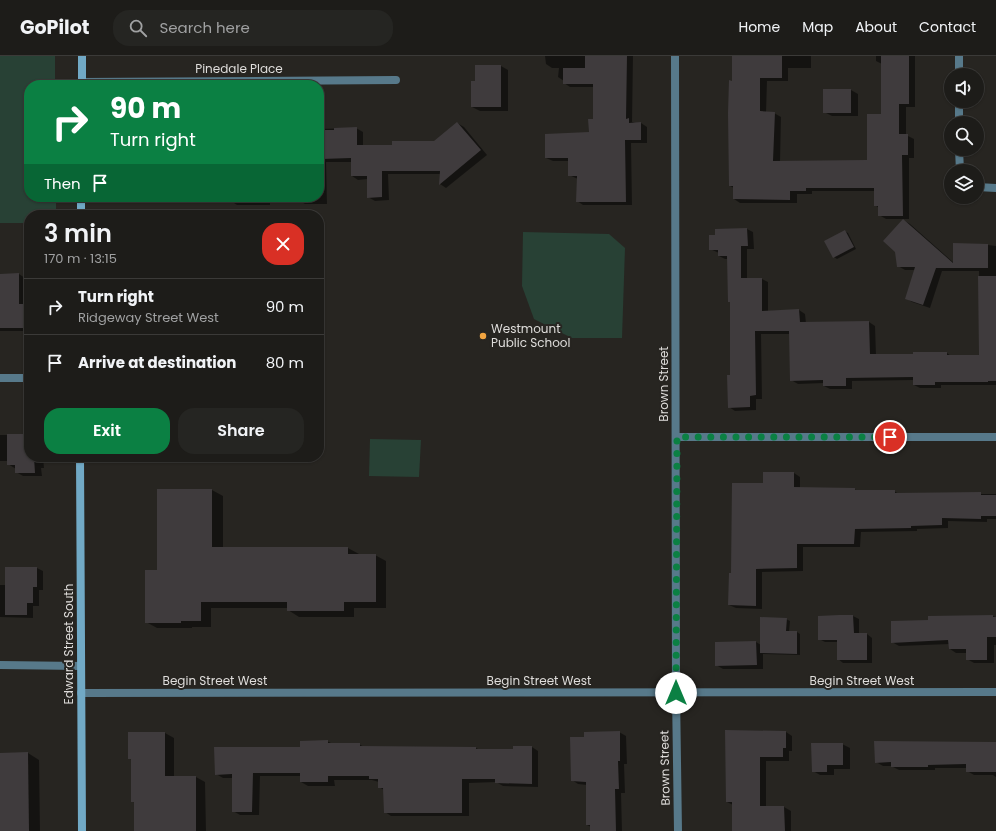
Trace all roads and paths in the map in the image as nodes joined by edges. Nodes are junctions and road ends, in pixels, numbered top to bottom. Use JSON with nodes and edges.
{"nodes":[{"id":1,"x":82,"y":56,"type":"edge"},
{"id":2,"x":675,"y":56,"type":"edge"},
{"id":3,"x":959,"y":56,"type":"edge"},
{"id":4,"x":959,"y":68,"type":"edge"},
{"id":5,"x":82,"y":80,"type":"edge"},
{"id":6,"x":396,"y":80,"type":"dead end"},
{"id":7,"x":324,"y":81,"type":"edge"},
{"id":8,"x":984,"y":187,"type":"edge"},
{"id":9,"x":996,"y":188,"type":"edge"},
{"id":10,"x":0,"y":378,"type":"edge"},
{"id":11,"x":24,"y":378,"type":"edge"},
{"id":12,"x":677,"y":437,"type":"junction"},
{"id":13,"x":996,"y":437,"type":"edge"},
{"id":14,"x":80,"y":462,"type":"edge"},
{"id":15,"x":0,"y":665,"type":"edge"},
{"id":16,"x":81,"y":666,"type":"junction"},
{"id":17,"x":996,"y":692,"type":"edge"},
{"id":18,"x":81,"y":693,"type":"junction"},
{"id":19,"x":676,"y":693,"type":"junction"},
{"id":20,"x":82,"y":831,"type":"edge"},
{"id":21,"x":678,"y":831,"type":"edge"}],
"edges":[{"from":1,"to":5,"type":"main road"},
{"from":2,"to":12,"type":"street","name":"Brown Street"},
{"from":3,"to":4,"type":"street"},
{"from":6,"to":7,"type":"street","name":"Pinedale Place"},
{"from":8,"to":9,"type":"street"},
{"from":10,"to":11,"type":"street"},
{"from":12,"to":13,"type":"street"},
{"from":12,"to":19,"type":"street","name":"Brown Street"},
{"from":14,"to":16,"type":"main road","name":"Edward Street South"},
{"from":15,"to":16,"type":"street"},
{"from":16,"to":18,"type":"main road","name":"Edward Street South"},
{"from":17,"to":19,"type":"street","name":"Begin Street West"},
{"from":18,"to":19,"type":"street","name":"Begin Street West"},
{"from":18,"to":20,"type":"main road","name":"Edward Street South"},
{"from":19,"to":21,"type":"street","name":"Brown Street"}]}
